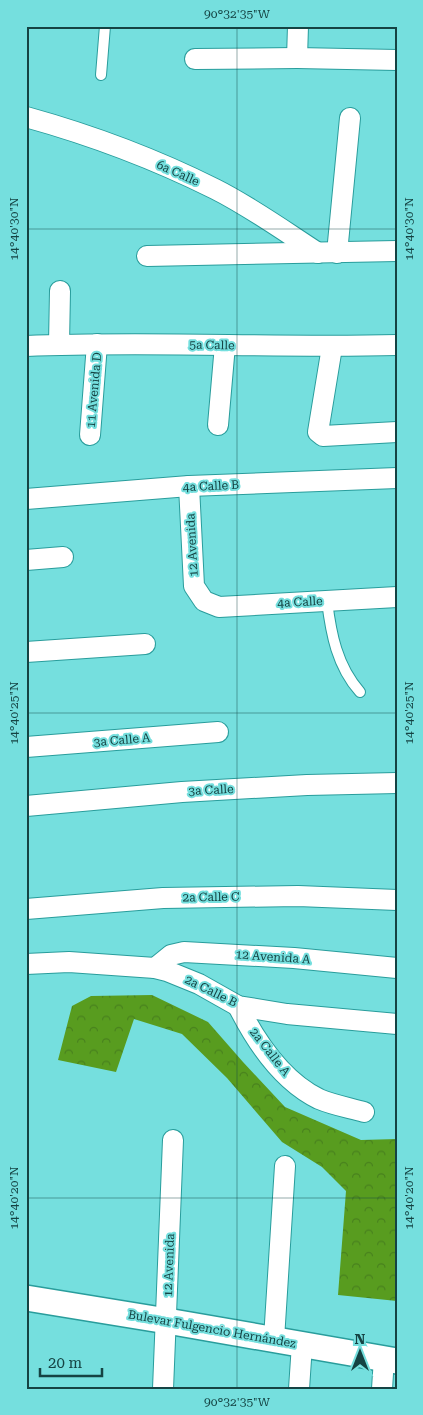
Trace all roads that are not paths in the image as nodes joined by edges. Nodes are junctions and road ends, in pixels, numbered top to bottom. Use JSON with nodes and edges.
{"nodes":[{"id":1,"x":105,"y":26,"type":"edge"},
{"id":2,"x":298,"y":26,"type":"edge"},
{"id":3,"x":297,"y":58,"type":"junction"},
{"id":4,"x":195,"y":59,"type":"dead end"},
{"id":5,"x":397,"y":60,"type":"edge"},
{"id":6,"x":100,"y":75,"type":"dead end"},
{"id":7,"x":26,"y":117,"type":"edge"},
{"id":8,"x":350,"y":118,"type":"dead end"},
{"id":9,"x":397,"y":251,"type":"edge"},
{"id":10,"x":327,"y":253,"type":"junction"},
{"id":11,"x":147,"y":256,"type":"dead end"},
{"id":12,"x":60,"y":291,"type":"dead end"},
{"id":13,"x":59,"y":344,"type":"junction"},
{"id":14,"x":97,"y":344,"type":"junction"},
{"id":15,"x":397,"y":345,"type":"edge"},
{"id":16,"x":26,"y":346,"type":"edge"},
{"id":17,"x":225,"y":346,"type":"junction"},
{"id":18,"x":332,"y":347,"type":"junction"},
{"id":19,"x":218,"y":425,"type":"dead end"},
{"id":20,"x":397,"y":432,"type":"edge"},
{"id":21,"x":90,"y":435,"type":"dead end"},
{"id":22,"x":397,"y":478,"type":"edge"},
{"id":23,"x":189,"y":486,"type":"junction"},
{"id":24,"x":26,"y":499,"type":"edge"},
{"id":25,"x":63,"y":556,"type":"dead end"},
{"id":26,"x":26,"y":560,"type":"edge"},
{"id":27,"x":397,"y":597,"type":"edge"},
{"id":28,"x":204,"y":601,"type":"joint"},
{"id":29,"x":327,"y":601,"type":"junction"},
{"id":30,"x":145,"y":644,"type":"dead end"},
{"id":31,"x":26,"y":652,"type":"edge"},
{"id":32,"x":360,"y":692,"type":"dead end"},
{"id":33,"x":218,"y":732,"type":"dead end"},
{"id":34,"x":26,"y":747,"type":"edge"},
{"id":35,"x":397,"y":783,"type":"edge"},
{"id":36,"x":26,"y":806,"type":"edge"},
{"id":37,"x":397,"y":900,"type":"edge"},
{"id":38,"x":26,"y":910,"type":"edge"},
{"id":39,"x":26,"y":964,"type":"edge"},
{"id":40,"x":155,"y":968,"type":"junction"},
{"id":41,"x":397,"y":968,"type":"edge"},
{"id":42,"x":238,"y":1006,"type":"junction"},
{"id":43,"x":397,"y":1024,"type":"edge"},
{"id":44,"x":364,"y":1112,"type":"dead end"},
{"id":45,"x":173,"y":1140,"type":"dead end"},
{"id":46,"x":285,"y":1166,"type":"dead end"},
{"id":47,"x":26,"y":1298,"type":"edge"},
{"id":48,"x":167,"y":1321,"type":"junction"},
{"id":49,"x":274,"y":1340,"type":"junction"},
{"id":50,"x":302,"y":1344,"type":"junction"},
{"id":51,"x":391,"y":1360,"type":"edge"},
{"id":52,"x":163,"y":1389,"type":"edge"},
{"id":53,"x":299,"y":1389,"type":"edge"},
{"id":54,"x":382,"y":1389,"type":"edge"}],
"edges":[{"from":1,"to":6,"type":"lane"},
{"from":2,"to":3,"type":"street"},
{"from":3,"to":4,"type":"street"},
{"from":3,"to":5,"type":"street"},
{"from":7,"to":10,"type":"street","name":"6a Calle"},
{"from":8,"to":10,"type":"street"},
{"from":9,"to":10,"type":"street"},
{"from":10,"to":11,"type":"street"},
{"from":12,"to":13,"type":"street"},
{"from":13,"to":14,"type":"street","name":"5a Calle"},
{"from":13,"to":16,"type":"street","name":"5a Calle"},
{"from":14,"to":17,"type":"street","name":"5a Calle"},
{"from":14,"to":21,"type":"street","name":"11 Avenida D"},
{"from":15,"to":18,"type":"street","name":"5a Calle"},
{"from":17,"to":18,"type":"street","name":"5a Calle"},
{"from":17,"to":19,"type":"street"},
{"from":18,"to":20,"type":"street"},
{"from":22,"to":23,"type":"street","name":"4a Calle B"},
{"from":23,"to":24,"type":"street","name":"4a Calle B"},
{"from":23,"to":28,"type":"street","name":"12 Avenida"},
{"from":25,"to":26,"type":"street"},
{"from":27,"to":29,"type":"street","name":"4a Calle"},
{"from":28,"to":29,"type":"street","name":"4a Calle"},
{"from":29,"to":32,"type":"lane"},
{"from":30,"to":31,"type":"street"},
{"from":33,"to":34,"type":"street","name":"3a Calle A"},
{"from":35,"to":36,"type":"street","name":"3a Calle"},
{"from":37,"to":38,"type":"street","name":"2a Calle C"},
{"from":39,"to":40,"type":"street","name":"2a Calle B"},
{"from":40,"to":41,"type":"street","name":"12 Avenida A"},
{"from":40,"to":42,"type":"street","name":"2a Calle B"},
{"from":42,"to":43,"type":"street","name":"2a Calle B"},
{"from":42,"to":44,"type":"street","name":"2a Calle A"},
{"from":45,"to":48,"type":"street","name":"12 Avenida"},
{"from":46,"to":49,"type":"street"},
{"from":47,"to":48,"type":"street","name":"Bulevar Fulgencio Hernández"},
{"from":48,"to":49,"type":"street","name":"Bulevar Fulgencio Hernández"},
{"from":48,"to":52,"type":"street","name":"12 Avenida"},
{"from":49,"to":50,"type":"street","name":"Bulevar Fulgencio Hernández"},
{"from":50,"to":51,"type":"street","name":"Bulevar Fulgencio Hernández"},
{"from":50,"to":53,"type":"street"},
{"from":51,"to":54,"type":"street"}]}
